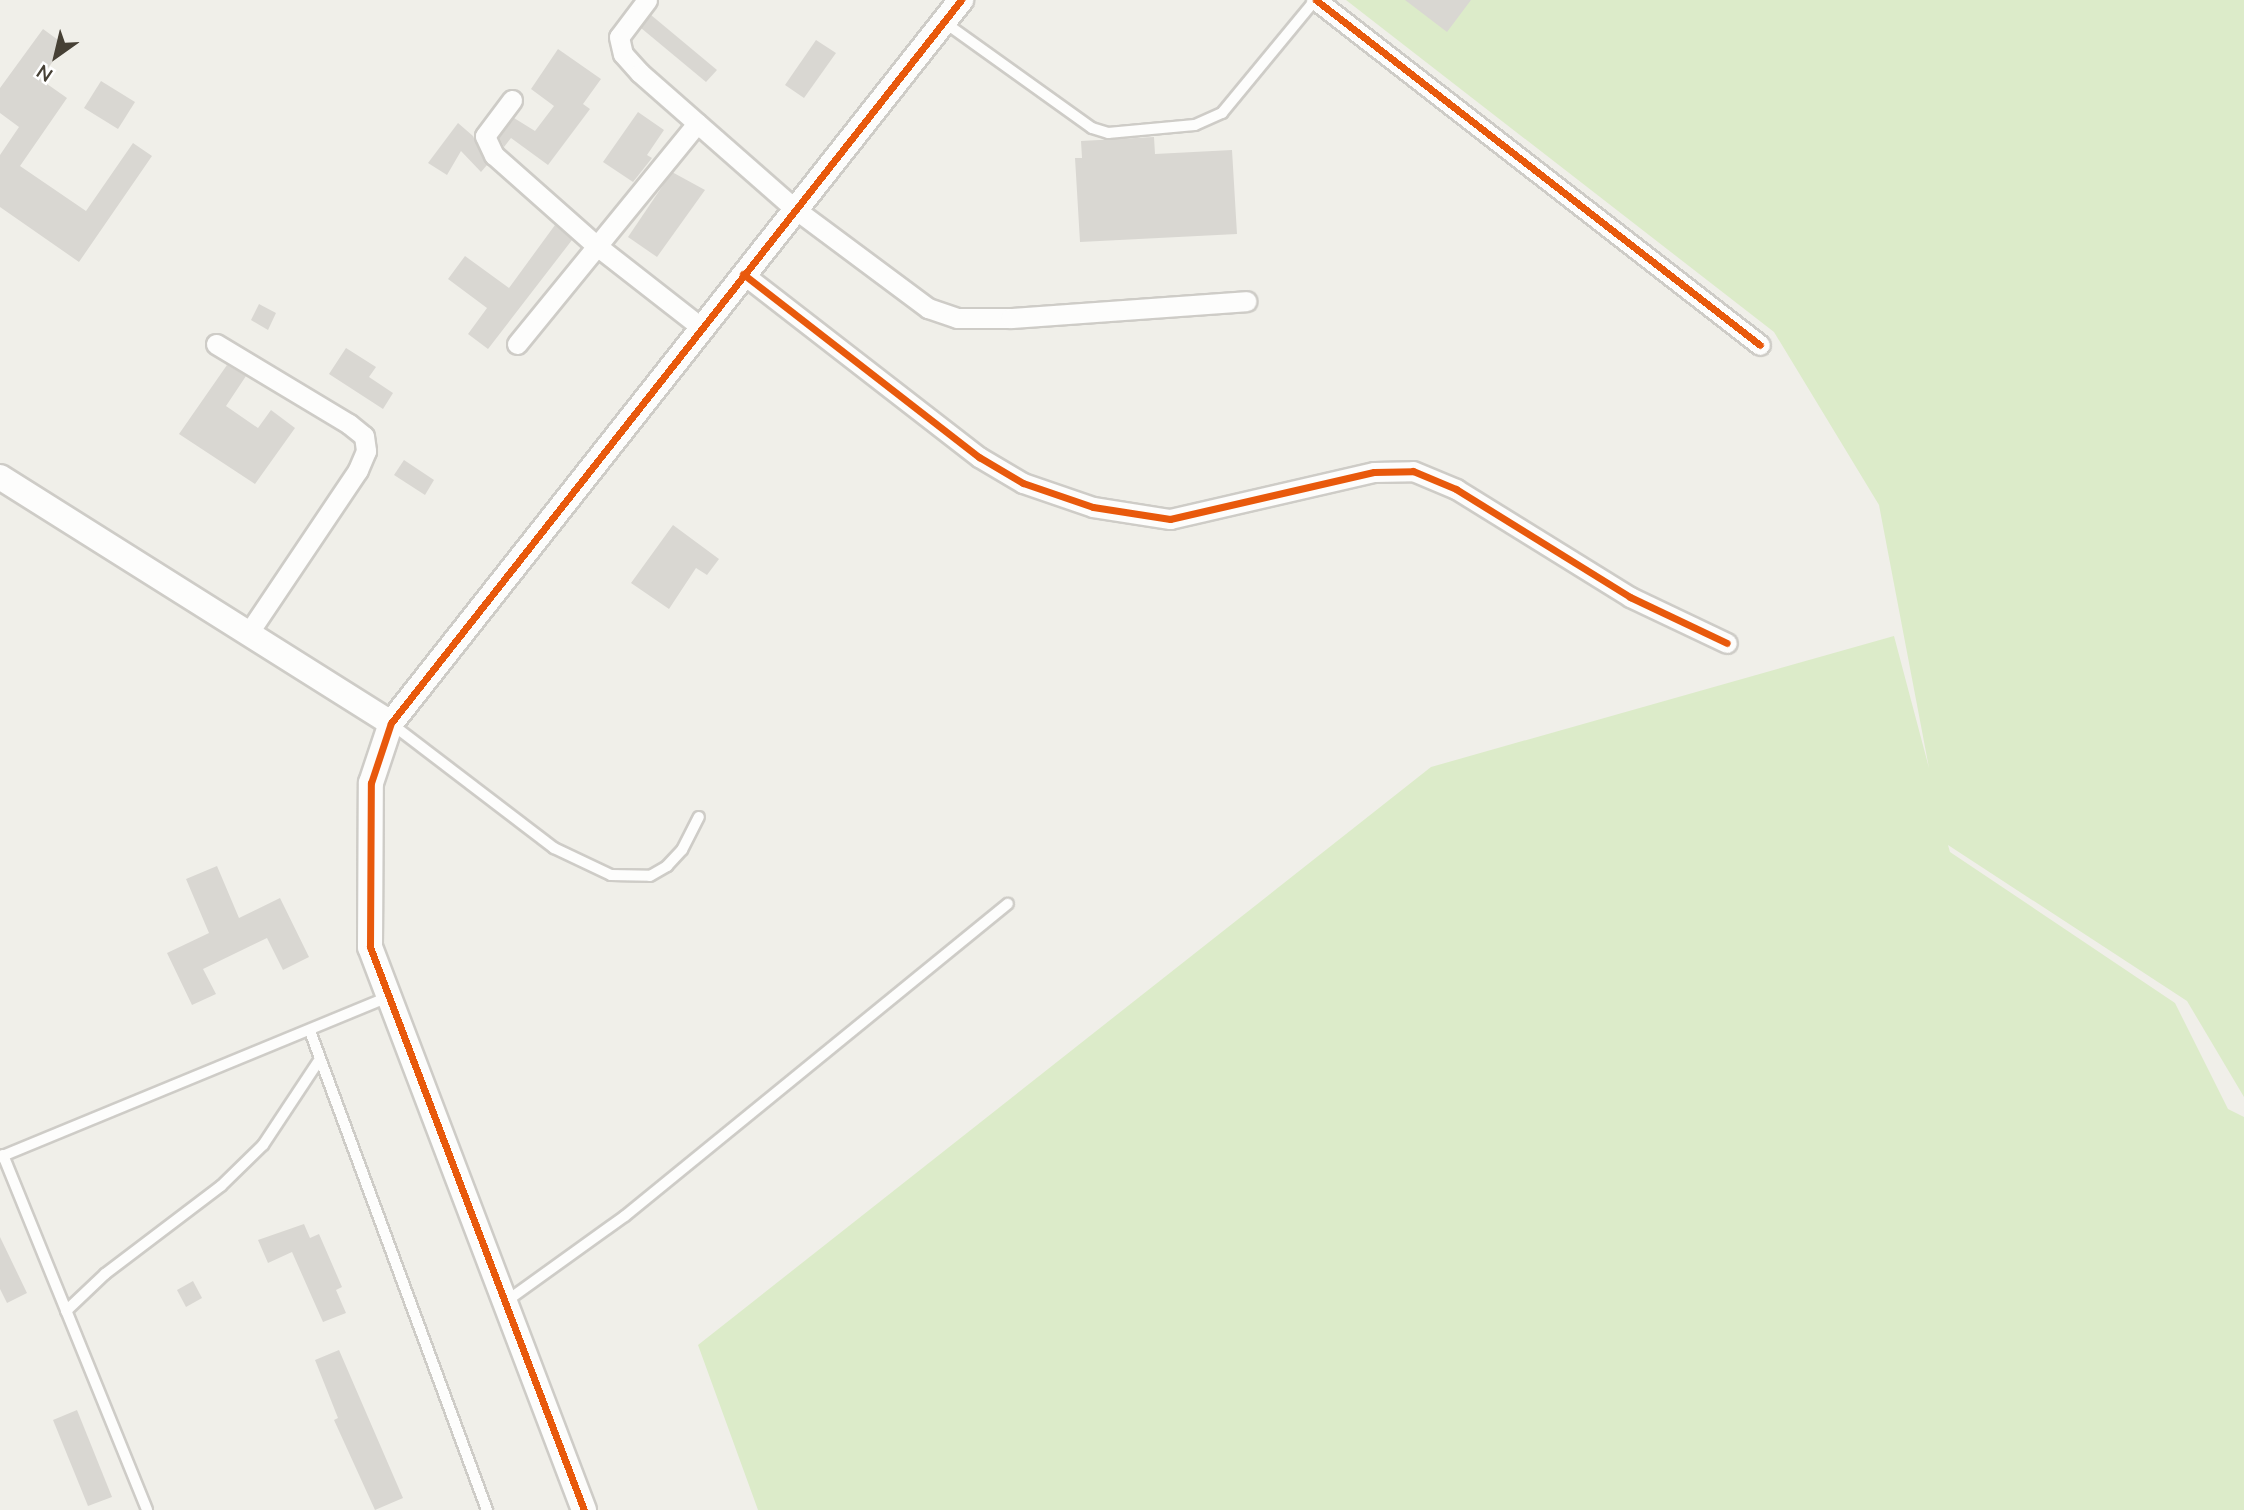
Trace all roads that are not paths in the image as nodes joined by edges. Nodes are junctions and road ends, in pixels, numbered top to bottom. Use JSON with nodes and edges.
{"nodes":[{"id":1,"x":647,"y":0,"type":"edge"},
{"id":2,"x":961,"y":0,"type":"edge"},
{"id":3,"x":1315,"y":0,"type":"edge"},
{"id":4,"x":944,"y":22,"type":"junction"},
{"id":5,"x":512,"y":100,"type":"dead end"},
{"id":6,"x":698,"y":123,"type":"junction"},
{"id":7,"x":795,"y":209,"type":"junction"},
{"id":8,"x":597,"y":246,"type":"junction"},
{"id":9,"x":743,"y":274,"type":"junction"},
{"id":10,"x":1246,"y":301,"type":"dead end"},
{"id":11,"x":702,"y":328,"type":"junction"},
{"id":12,"x":216,"y":344,"type":"dead end"},
{"id":13,"x":517,"y":344,"type":"dead end"},
{"id":14,"x":1759,"y":345,"type":"dead end"},
{"id":15,"x":0,"y":477,"type":"edge"},
{"id":16,"x":248,"y":634,"type":"junction"},
{"id":17,"x":1727,"y":643,"type":"dead end"},
{"id":18,"x":391,"y":723,"type":"junction"},
{"id":19,"x":699,"y":817,"type":"dead end"},
{"id":20,"x":1008,"y":904,"type":"dead end"},
{"id":21,"x":390,"y":996,"type":"junction"},
{"id":22,"x":310,"y":1031,"type":"junction"},
{"id":23,"x":320,"y":1059,"type":"junction"},
{"id":24,"x":2,"y":1156,"type":"edge"},
{"id":25,"x":508,"y":1300,"type":"junction"},
{"id":26,"x":66,"y":1311,"type":"junction"},
{"id":27,"x":147,"y":1510,"type":"edge"},
{"id":28,"x":486,"y":1510,"type":"edge"},
{"id":29,"x":584,"y":1510,"type":"edge"}],
"edges":[{"from":1,"to":6,"type":"street"},
{"from":2,"to":4,"type":"street"},
{"from":3,"to":4,"type":"lane"},
{"from":3,"to":14,"type":"street"},
{"from":4,"to":7,"type":"street"},
{"from":5,"to":8,"type":"street"},
{"from":6,"to":7,"type":"street"},
{"from":6,"to":8,"type":"street"},
{"from":7,"to":9,"type":"street"},
{"from":7,"to":10,"type":"street"},
{"from":8,"to":11,"type":"street"},
{"from":8,"to":13,"type":"street"},
{"from":9,"to":11,"type":"street"},
{"from":9,"to":17,"type":"street"},
{"from":11,"to":18,"type":"street"},
{"from":12,"to":16,"type":"street"},
{"from":15,"to":16,"type":"street"},
{"from":16,"to":18,"type":"street"},
{"from":18,"to":19,"type":"lane"},
{"from":18,"to":21,"type":"street"},
{"from":20,"to":25,"type":"lane"},
{"from":21,"to":22,"type":"lane"},
{"from":21,"to":25,"type":"street"},
{"from":22,"to":23,"type":"lane"},
{"from":22,"to":24,"type":"lane"},
{"from":23,"to":26,"type":"lane"},
{"from":23,"to":28,"type":"lane"},
{"from":24,"to":26,"type":"lane"},
{"from":25,"to":29,"type":"street"},
{"from":26,"to":27,"type":"lane"}]}
